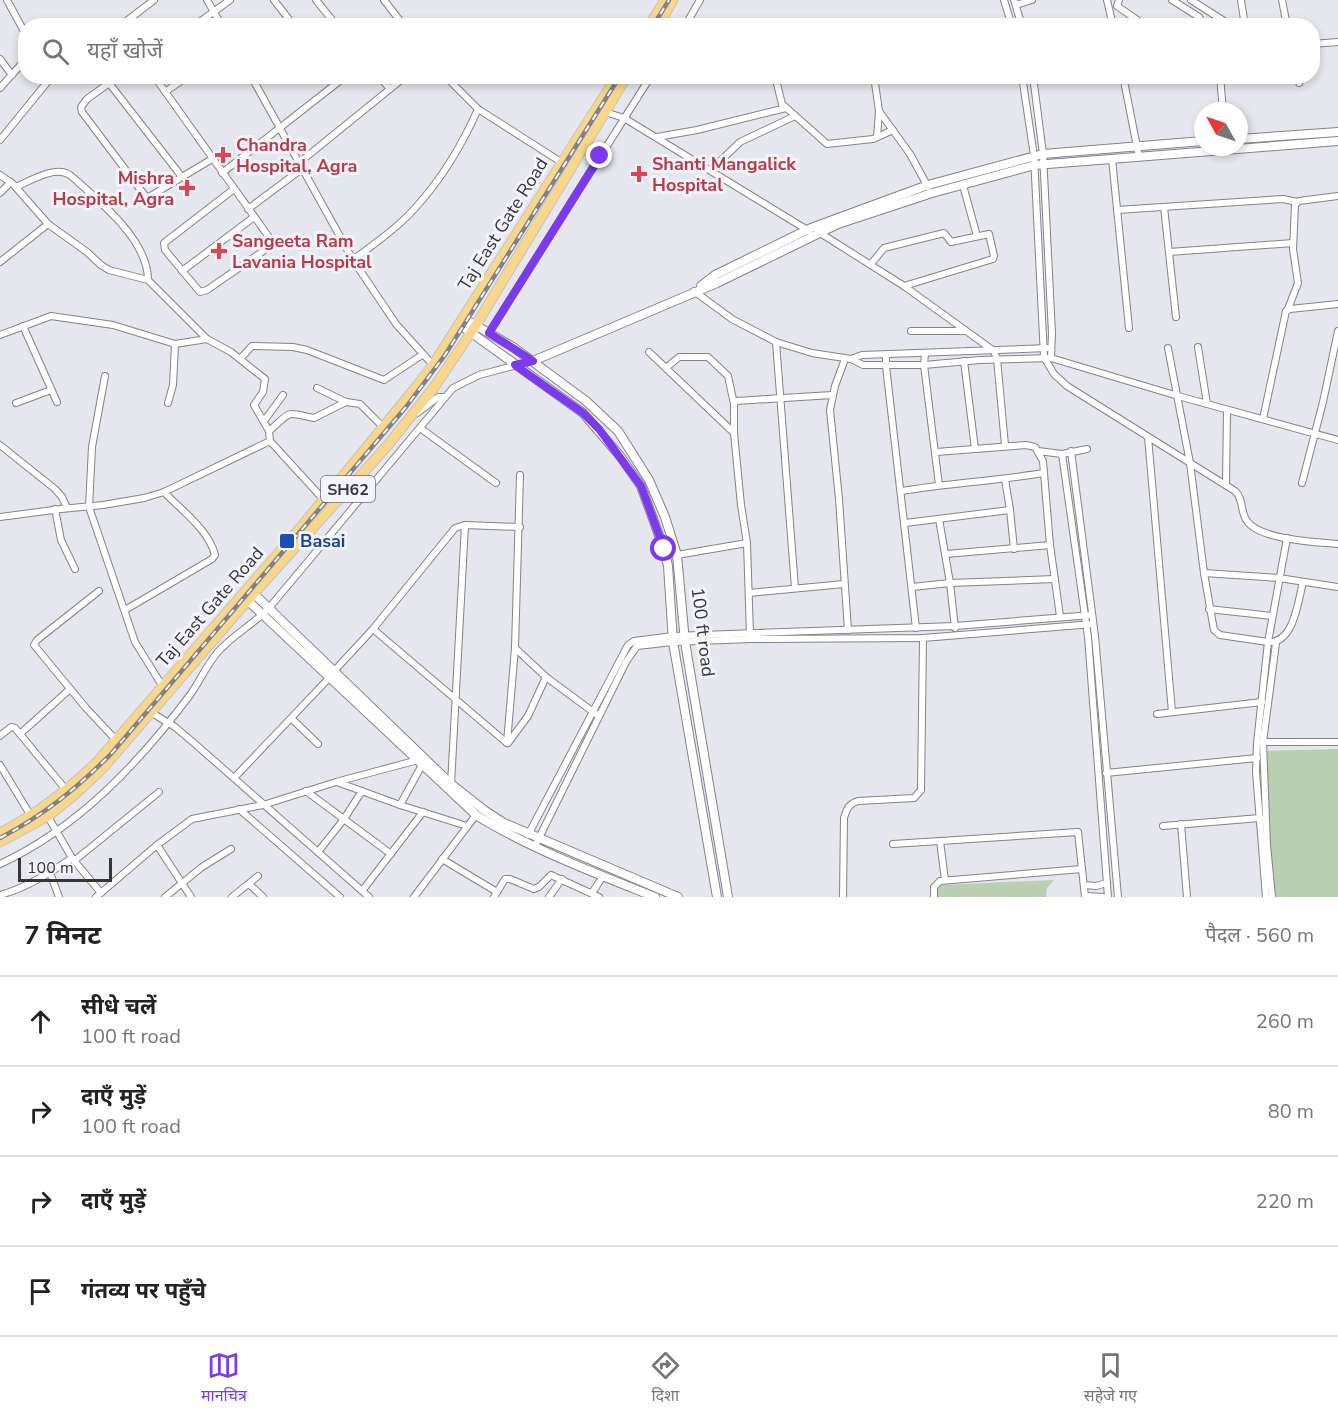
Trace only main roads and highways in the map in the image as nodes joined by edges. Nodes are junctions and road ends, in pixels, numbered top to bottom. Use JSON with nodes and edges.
{"nodes":[{"id":1,"x":665,"y":0,"type":"edge"},
{"id":2,"x":674,"y":0,"type":"edge"},
{"id":3,"x":654,"y":18,"type":"edge"},
{"id":4,"x":663,"y":18,"type":"edge"},
{"id":5,"x":611,"y":84,"type":"edge"},
{"id":6,"x":622,"y":84,"type":"edge"},
{"id":7,"x":461,"y":321,"type":"junction"},
{"id":8,"x":474,"y":329,"type":"junction"},
{"id":9,"x":248,"y":594,"type":"junction"},
{"id":10,"x":46,"y":812,"type":"junction"},
{"id":11,"x":0,"y":833,"type":"edge"},
{"id":12,"x":0,"y":842,"type":"edge"},
{"id":13,"x":717,"y":897,"type":"edge"},
{"id":14,"x":728,"y":897,"type":"edge"}],
"edges":[{"from":1,"to":3,"type":"main road"},
{"from":2,"to":4,"type":"main road"},
{"from":5,"to":7,"type":"main road","name":"Taj East Gate Road","number":"SH62"},
{"from":6,"to":8,"type":"main road","number":"SH62"},
{"from":7,"to":8,"type":"main road","name":"100 ft road"},
{"from":7,"to":9,"type":"main road","name":"Taj East Gate Road","number":"SH62"},
{"from":8,"to":9,"type":"main road","number":"SH62"},
{"from":8,"to":13,"type":"main road","name":"100 ft road"},
{"from":8,"to":14,"type":"main road","name":"100 ft road"},
{"from":9,"to":10,"type":"main road","name":"Taj East Gate Road","number":"SH62"},
{"from":9,"to":10,"type":"main road","number":"SH62"},
{"from":10,"to":11,"type":"main road","name":"Taj East Gate Road","number":"SH62"},
{"from":10,"to":12,"type":"main road","number":"SH62"}]}
